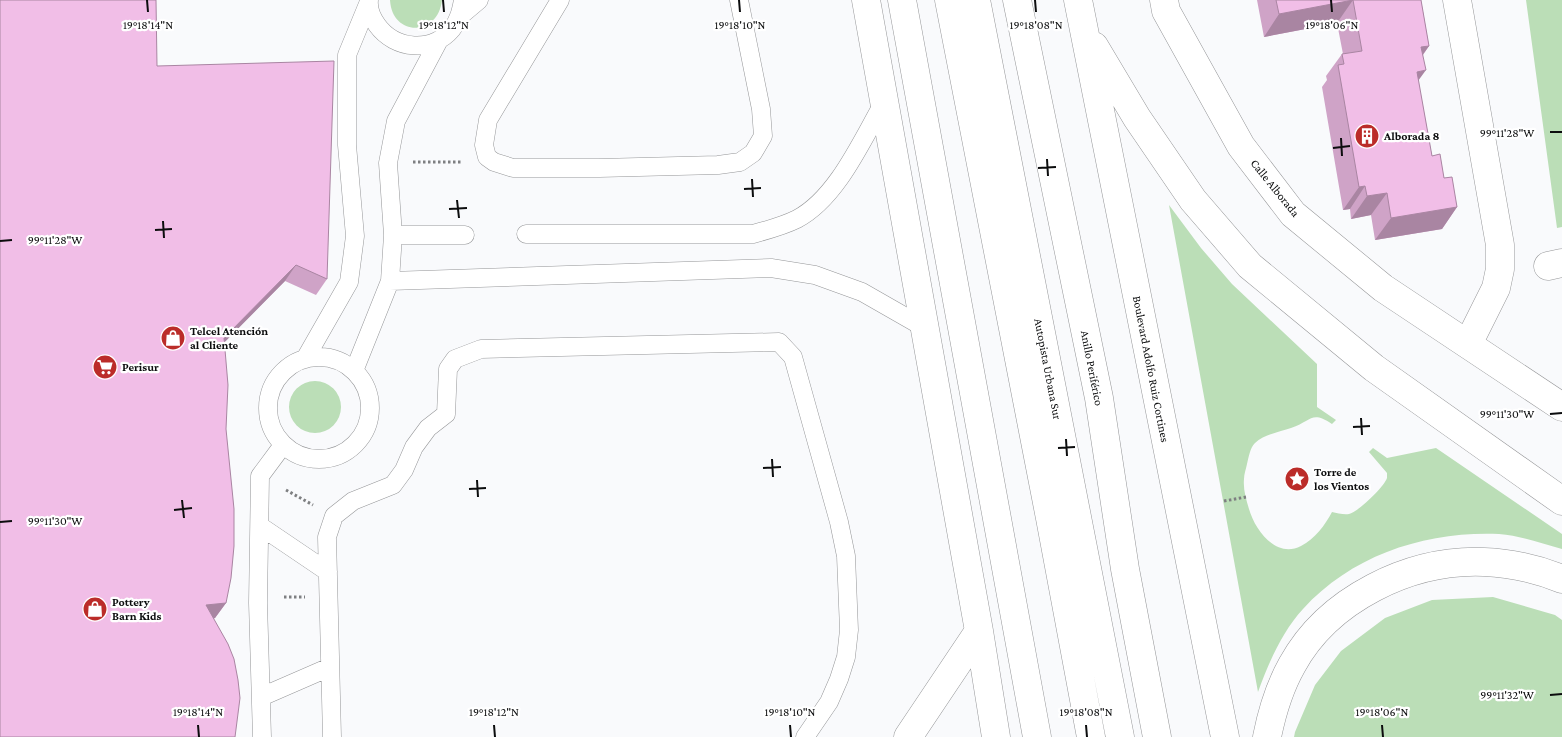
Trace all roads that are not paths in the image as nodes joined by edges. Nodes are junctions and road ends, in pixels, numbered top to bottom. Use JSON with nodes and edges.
{"nodes":[{"id":1,"x":479,"y":0,"type":"edge"},
{"id":2,"x":560,"y":0,"type":"edge"},
{"id":3,"x":739,"y":0,"type":"edge"},
{"id":4,"x":866,"y":0,"type":"edge"},
{"id":5,"x":889,"y":0,"type":"edge"},
{"id":6,"x":902,"y":0,"type":"edge"},
{"id":7,"x":949,"y":0,"type":"edge"},
{"id":8,"x":976,"y":0,"type":"edge"},
{"id":9,"x":1017,"y":0,"type":"edge"},
{"id":10,"x":1164,"y":0,"type":"edge"},
{"id":11,"x":1457,"y":0,"type":"edge"},
{"id":12,"x":368,"y":2,"type":"edge"},
{"id":13,"x":461,"y":8,"type":"edge"},
{"id":14,"x":1080,"y":13,"type":"edge"},
{"id":15,"x":440,"y":40,"type":"junction"},
{"id":16,"x":884,"y":102,"type":"junction"},
{"id":17,"x":942,"y":224,"type":"junction"},
{"id":18,"x":394,"y":234,"type":"junction"},
{"id":19,"x":526,"y":234,"type":"dead end"},
{"id":20,"x":465,"y":235,"type":"dead end"},
{"id":21,"x":390,"y":281,"type":"junction"},
{"id":22,"x":925,"y":328,"type":"junction"},
{"id":23,"x":1468,"y":344,"type":"junction"},
{"id":24,"x":305,"y":358,"type":"junction"},
{"id":25,"x":354,"y":371,"type":"junction"},
{"id":26,"x":1562,"y":407,"type":"edge"},
{"id":27,"x":284,"y":445,"type":"junction"},
{"id":28,"x":1562,"y":501,"type":"edge"},
{"id":29,"x":260,"y":526,"type":"junction"},
{"id":30,"x":328,"y":572,"type":"junction"},
{"id":31,"x":1562,"y":579,"type":"edge"},
{"id":32,"x":979,"y":631,"type":"junction"},
{"id":33,"x":330,"y":667,"type":"junction"},
{"id":34,"x":261,"y":697,"type":"junction"},
{"id":35,"x":262,"y":737,"type":"edge"},
{"id":36,"x":332,"y":737,"type":"edge"},
{"id":37,"x":805,"y":737,"type":"edge"},
{"id":38,"x":908,"y":737,"type":"edge"},
{"id":39,"x":996,"y":737,"type":"edge"},
{"id":40,"x":1038,"y":737,"type":"edge"},
{"id":41,"x":1091,"y":737,"type":"edge"},
{"id":42,"x":1120,"y":737,"type":"edge"},
{"id":43,"x":1157,"y":737,"type":"edge"},
{"id":44,"x":1225,"y":737,"type":"edge"},
{"id":45,"x":1267,"y":737,"type":"edge"}],
"edges":[{"from":1,"to":13,"type":"lane"},
{"from":2,"to":3,"type":"lane"},
{"from":4,"to":16,"type":"main road"},
{"from":5,"to":17,"type":"main road"},
{"from":6,"to":17,"type":"main road"},
{"from":7,"to":41,"type":"main road"},
{"from":8,"to":42,"type":"main road","name":"Autopista Urbana Sur"},
{"from":9,"to":43,"type":"main road","name":"Anillo Periférico"},
{"from":10,"to":23,"type":"main road","name":"Calle Alborada"},
{"from":11,"to":23,"type":"main road"},
{"from":12,"to":15,"type":"lane"},
{"from":12,"to":24,"type":"lane"},
{"from":13,"to":15,"type":"lane"},
{"from":14,"to":28,"type":"main road"},
{"from":14,"to":44,"type":"main road","name":"Boulevard Adolfo Ruiz Cortines"},
{"from":15,"to":18,"type":"lane"},
{"from":16,"to":19,"type":"lane"},
{"from":16,"to":22,"type":"main road"},
{"from":17,"to":40,"type":"main road"},
{"from":18,"to":20,"type":"lane"},
{"from":18,"to":21,"type":"lane"},
{"from":21,"to":22,"type":"lane"},
{"from":21,"to":25,"type":"lane"},
{"from":22,"to":32,"type":"main road"},
{"from":23,"to":26,"type":"main road","name":"Calle Alborada"},
{"from":24,"to":25,"type":"lane"},
{"from":24,"to":27,"type":"lane"},
{"from":25,"to":27,"type":"lane"},
{"from":27,"to":29,"type":"lane"},
{"from":29,"to":30,"type":"lane"},
{"from":29,"to":34,"type":"lane"},
{"from":30,"to":33,"type":"lane"},
{"from":30,"to":37,"type":"lane"},
{"from":31,"to":45,"type":"main road"},
{"from":32,"to":38,"type":"main road"},
{"from":32,"to":39,"type":"main road"},
{"from":33,"to":34,"type":"lane"},
{"from":33,"to":36,"type":"lane"},
{"from":34,"to":35,"type":"lane"}]}
